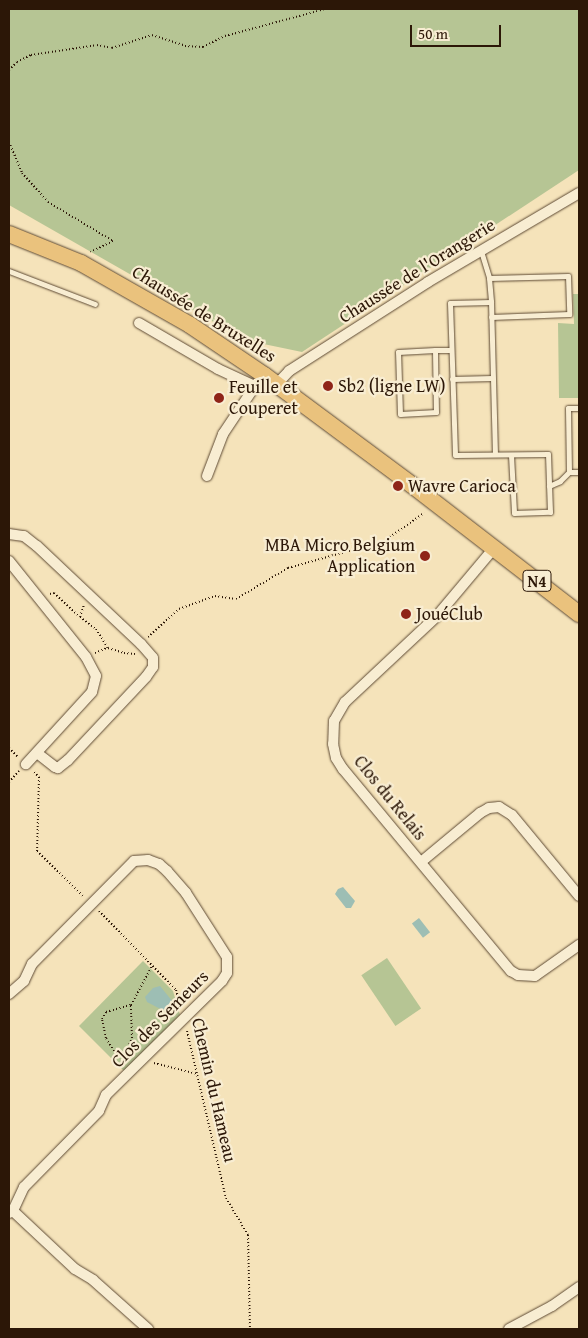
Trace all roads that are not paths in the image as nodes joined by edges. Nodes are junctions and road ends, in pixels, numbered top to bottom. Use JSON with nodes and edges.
{"nodes":[{"id":1,"x":579,"y":193,"type":"edge"},
{"id":2,"x":9,"y":234,"type":"edge"},
{"id":3,"x":481,"y":250,"type":"junction"},
{"id":4,"x":9,"y":271,"type":"edge"},
{"id":5,"x":489,"y":278,"type":"junction"},
{"id":6,"x":491,"y":302,"type":"junction"},
{"id":7,"x":95,"y":304,"type":"dead end"},
{"id":8,"x":491,"y":318,"type":"junction"},
{"id":9,"x":139,"y":323,"type":"dead end"},
{"id":10,"x":435,"y":350,"type":"junction"},
{"id":11,"x":451,"y":350,"type":"junction"},
{"id":12,"x":492,"y":378,"type":"junction"},
{"id":13,"x":452,"y":379,"type":"junction"},
{"id":14,"x":265,"y":382,"type":"junction"},
{"id":15,"x":579,"y":408,"type":"edge"},
{"id":16,"x":495,"y":453,"type":"junction"},
{"id":17,"x":511,"y":456,"type":"junction"},
{"id":18,"x":569,"y":472,"type":"junction"},
{"id":19,"x":579,"y":472,"type":"edge"},
{"id":20,"x":207,"y":476,"type":"dead end"},
{"id":21,"x":549,"y":486,"type":"junction"},
{"id":22,"x":9,"y":534,"type":"edge"},
{"id":23,"x":494,"y":548,"type":"junction"},
{"id":24,"x":9,"y":561,"type":"edge"},
{"id":25,"x":578,"y":612,"type":"edge"},
{"id":26,"x":37,"y":753,"type":"junction"},
{"id":27,"x":26,"y":764,"type":"road end"},
{"id":28,"x":421,"y":862,"type":"junction"},
{"id":29,"x":579,"y":896,"type":"edge"},
{"id":30,"x":579,"y":945,"type":"edge"},
{"id":31,"x":9,"y":994,"type":"edge"},
{"id":32,"x":11,"y":1212,"type":"edge"},
{"id":33,"x":579,"y":1287,"type":"edge"},
{"id":34,"x":148,"y":1329,"type":"edge"},
{"id":35,"x":509,"y":1329,"type":"edge"}],
"edges":[{"from":1,"to":3,"type":"street","name":"Chaussée de l'Orangerie"},
{"from":2,"to":14,"type":"main road","name":"Chaussée de Bruxelles","number":"N4"},
{"from":3,"to":5,"type":"lane"},
{"from":3,"to":14,"type":"street","name":"Chaussée de l'Orangerie"},
{"from":4,"to":7,"type":"lane"},
{"from":5,"to":6,"type":"lane"},
{"from":5,"to":8,"type":"lane"},
{"from":6,"to":8,"type":"lane"},
{"from":6,"to":11,"type":"lane"},
{"from":8,"to":12,"type":"lane"},
{"from":9,"to":14,"type":"street"},
{"from":10,"to":10,"type":"lane"},
{"from":10,"to":11,"type":"lane"},
{"from":11,"to":13,"type":"lane"},
{"from":12,"to":13,"type":"lane"},
{"from":12,"to":16,"type":"lane"},
{"from":13,"to":16,"type":"lane"},
{"from":14,"to":20,"type":"street","name":"Chaussée de l'Orangerie"},
{"from":14,"to":23,"type":"main road","name":"Chaussée de Bruxelles","number":"N4"},
{"from":15,"to":18,"type":"lane"},
{"from":16,"to":17,"type":"lane"},
{"from":17,"to":21,"type":"lane"},
{"from":17,"to":21,"type":"lane"},
{"from":18,"to":19,"type":"lane"},
{"from":18,"to":21,"type":"lane"},
{"from":22,"to":26,"type":"street"},
{"from":23,"to":25,"type":"main road","name":"Chaussée de Bruxelles","number":"N4"},
{"from":23,"to":28,"type":"street","name":"Clos du Relais"},
{"from":24,"to":26,"type":"street"},
{"from":26,"to":27,"type":"street"},
{"from":28,"to":29,"type":"street","name":"Clos du Relais"},
{"from":28,"to":30,"type":"street","name":"Clos du Relais"},
{"from":31,"to":32,"type":"street","name":"Clos des Semeurs"},
{"from":32,"to":34,"type":"street","name":"Clos des Semeurs"},
{"from":33,"to":35,"type":"street"}]}
